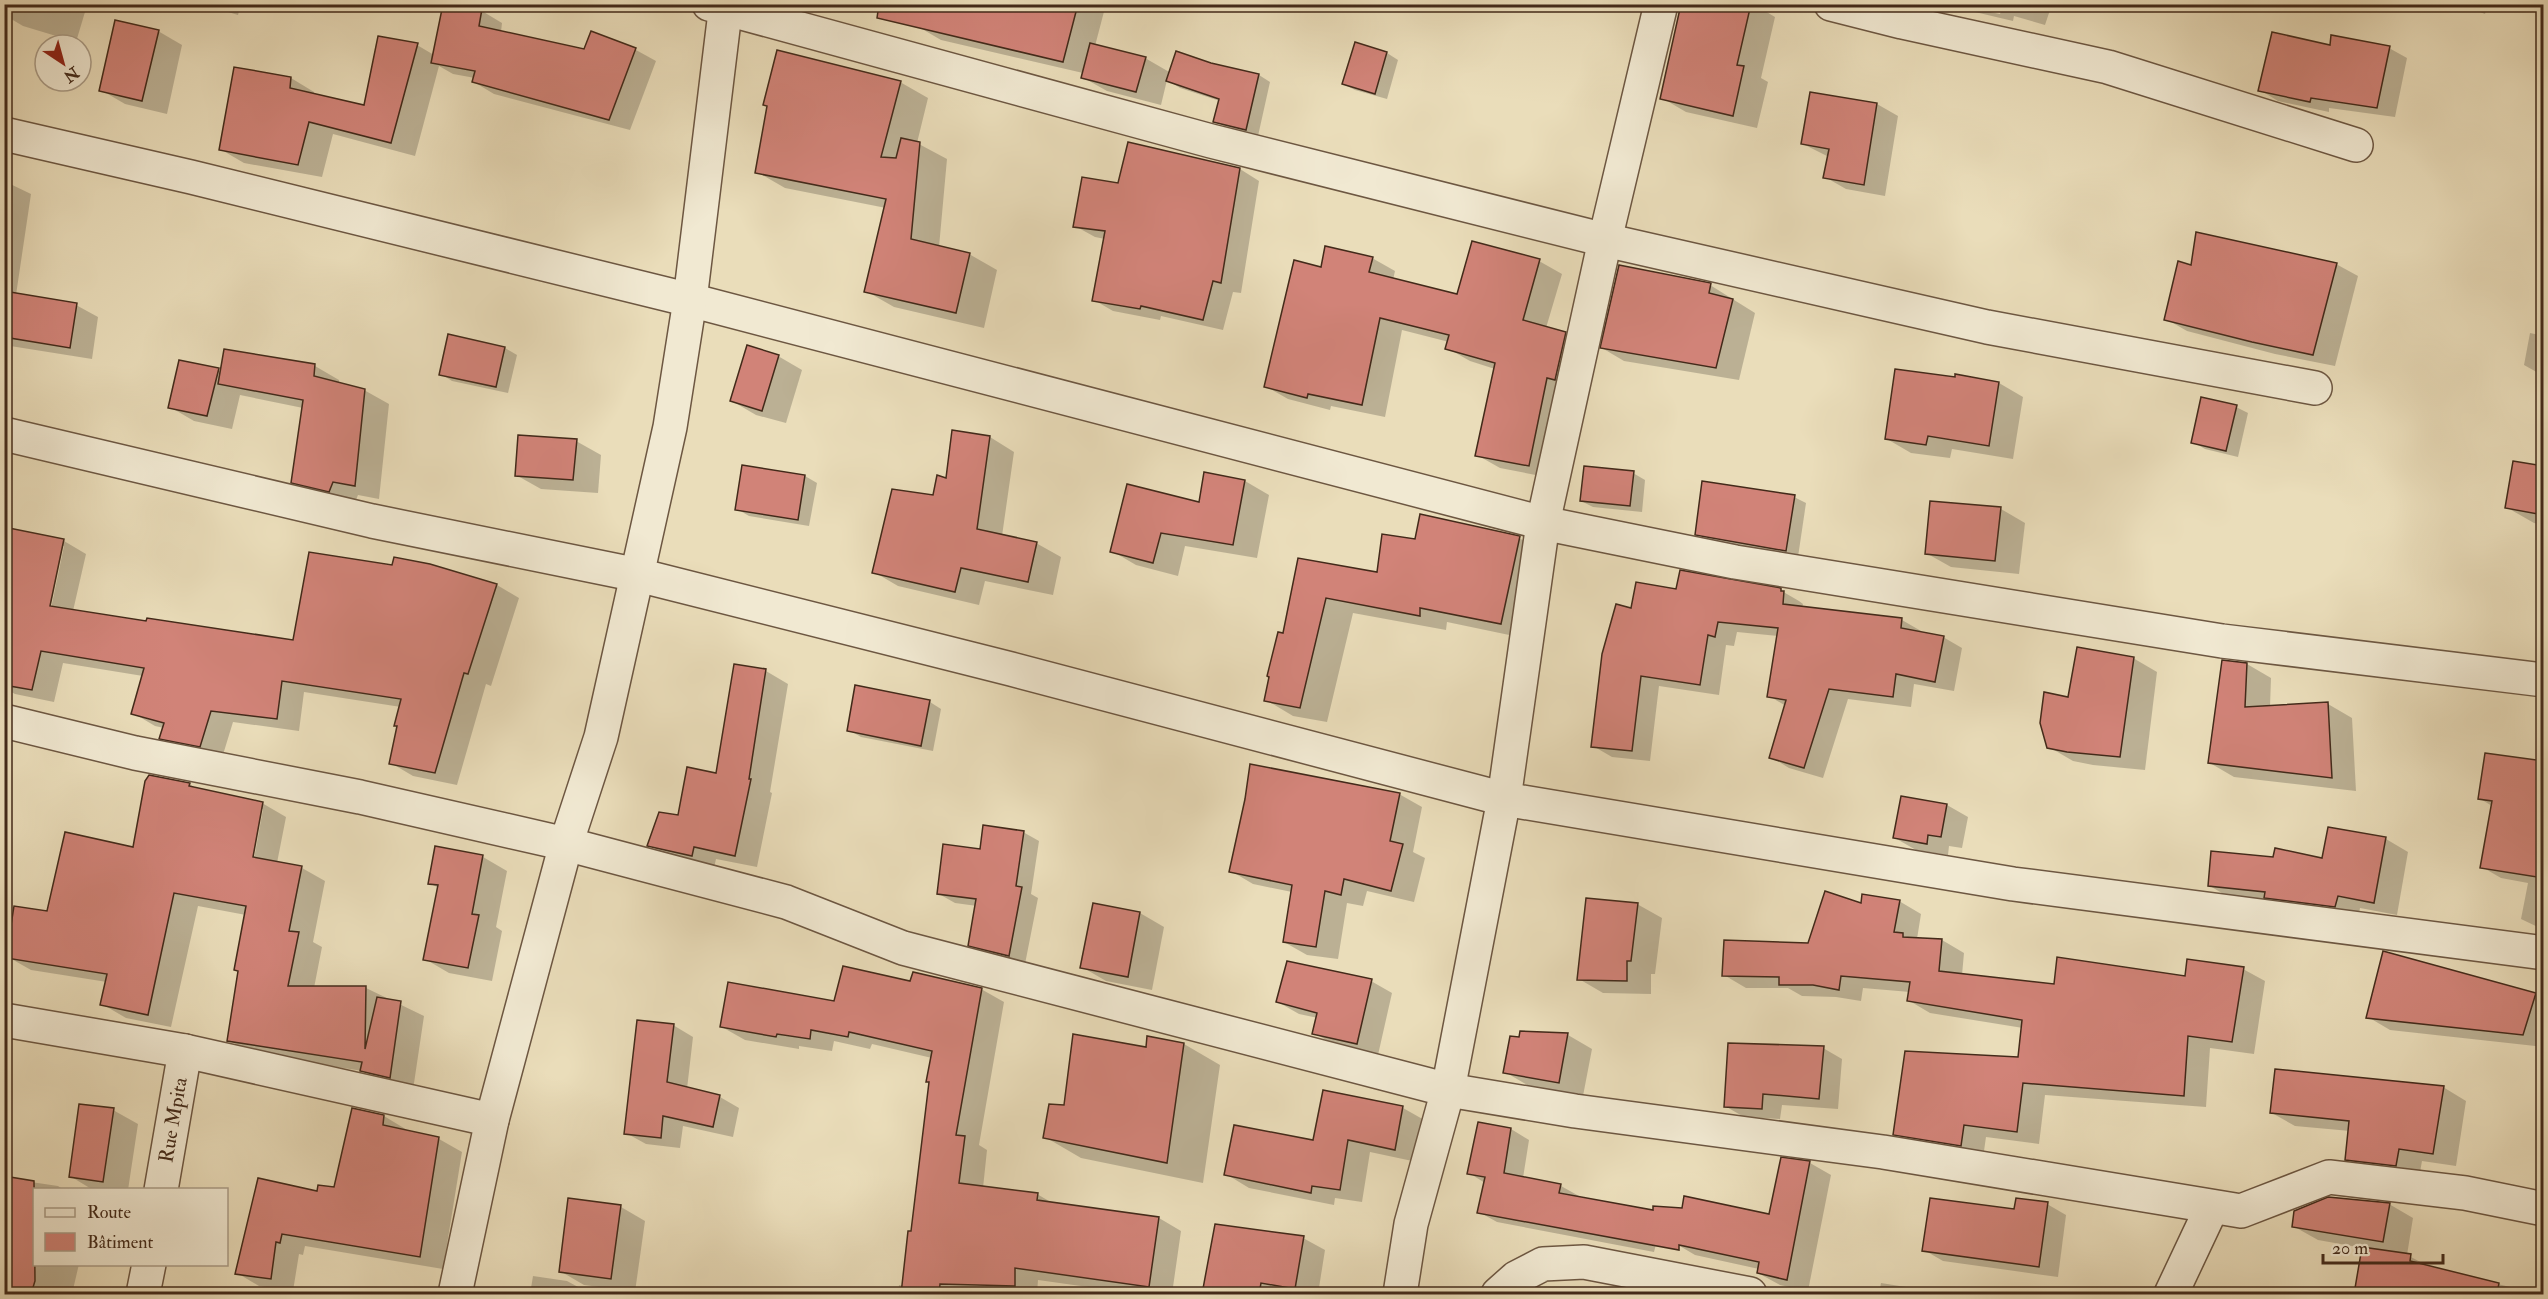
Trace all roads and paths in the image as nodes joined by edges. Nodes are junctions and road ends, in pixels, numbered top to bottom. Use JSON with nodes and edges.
{"nodes":[{"id":1,"x":1661,"y":4,"type":"edge"},
{"id":2,"x":1831,"y":4,"type":"edge"},
{"id":3,"x":721,"y":6,"type":"edge"},
{"id":4,"x":4,"y":135,"type":"edge"},
{"id":5,"x":2356,"y":145,"type":"dead end"},
{"id":6,"x":1605,"y":240,"type":"junction"},
{"id":7,"x":690,"y":300,"type":"junction"},
{"id":8,"x":2315,"y":388,"type":"dead end"},
{"id":9,"x":4,"y":434,"type":"edge"},
{"id":10,"x":1544,"y":523,"type":"junction"},
{"id":11,"x":638,"y":575,"type":"junction"},
{"id":12,"x":2544,"y":680,"type":"edge"},
{"id":13,"x":4,"y":721,"type":"edge"},
{"id":14,"x":1504,"y":799,"type":"junction"},
{"id":15,"x":566,"y":844,"type":"junction"},
{"id":16,"x":2544,"y":952,"type":"edge"},
{"id":17,"x":4,"y":1020,"type":"edge"},
{"id":18,"x":185,"y":1051,"type":"junction"},
{"id":19,"x":1448,"y":1090,"type":"junction"},
{"id":20,"x":492,"y":1120,"type":"junction"},
{"id":21,"x":162,"y":1188,"type":"edge"},
{"id":22,"x":2212,"y":1207,"type":"junction"},
{"id":23,"x":2544,"y":1209,"type":"edge"},
{"id":24,"x":148,"y":1266,"type":"edge"},
{"id":25,"x":143,"y":1294,"type":"edge"},
{"id":26,"x":455,"y":1294,"type":"edge"},
{"id":27,"x":1400,"y":1294,"type":"edge"},
{"id":28,"x":1498,"y":1294,"type":"edge"},
{"id":29,"x":1750,"y":1294,"type":"edge"},
{"id":30,"x":2172,"y":1294,"type":"edge"}],
"edges":[{"from":1,"to":6,"type":"street"},
{"from":2,"to":5,"type":"street"},
{"from":3,"to":6,"type":"street"},
{"from":3,"to":7,"type":"street"},
{"from":4,"to":7,"type":"street"},
{"from":6,"to":8,"type":"street"},
{"from":6,"to":10,"type":"street"},
{"from":7,"to":10,"type":"street"},
{"from":7,"to":11,"type":"street"},
{"from":9,"to":11,"type":"street"},
{"from":10,"to":12,"type":"street"},
{"from":10,"to":14,"type":"street"},
{"from":11,"to":14,"type":"street"},
{"from":11,"to":15,"type":"street"},
{"from":13,"to":15,"type":"street"},
{"from":14,"to":16,"type":"street"},
{"from":14,"to":19,"type":"street"},
{"from":15,"to":19,"type":"street"},
{"from":15,"to":20,"type":"street"},
{"from":17,"to":18,"type":"street"},
{"from":18,"to":20,"type":"street"},
{"from":18,"to":21,"type":"street","name":"Rue Mpita"},
{"from":19,"to":22,"type":"street"},
{"from":19,"to":27,"type":"street"},
{"from":20,"to":26,"type":"street"},
{"from":22,"to":23,"type":"street"},
{"from":22,"to":30,"type":"street"},
{"from":24,"to":25,"type":"street"},
{"from":28,"to":29,"type":"street"}]}
